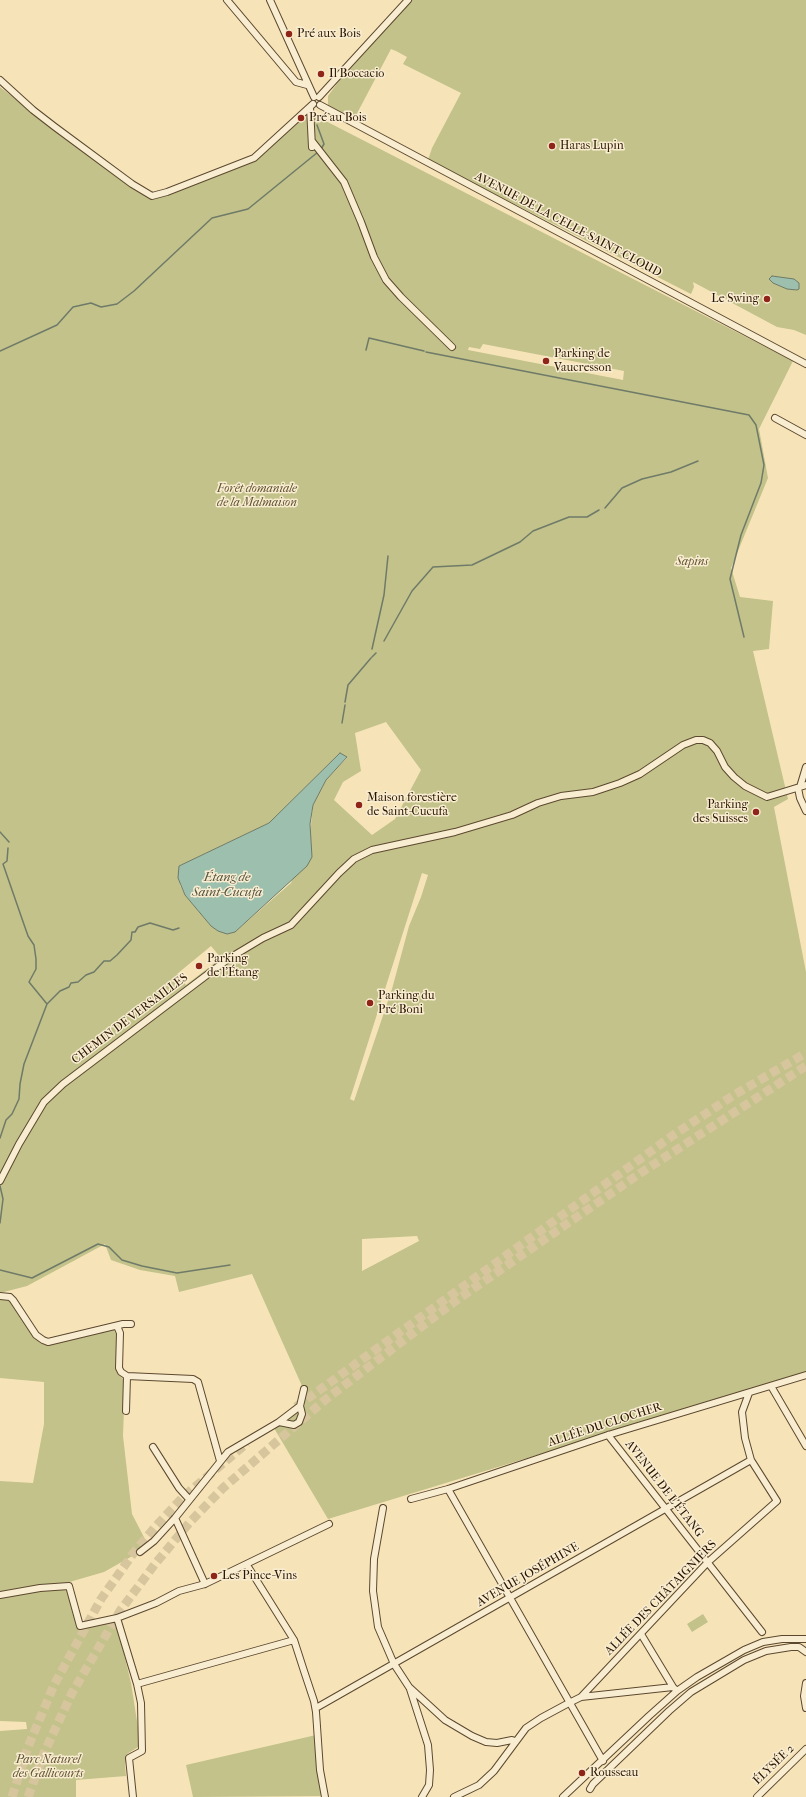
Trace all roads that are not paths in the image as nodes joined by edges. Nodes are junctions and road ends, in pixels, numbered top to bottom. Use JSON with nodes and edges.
{"nodes":[{"id":1,"x":227,"y":0,"type":"edge"},
{"id":2,"x":270,"y":0,"type":"edge"},
{"id":3,"x":408,"y":0,"type":"edge"},
{"id":4,"x":0,"y":80,"type":"edge"},
{"id":5,"x":307,"y":85,"type":"junction"},
{"id":6,"x":314,"y":101,"type":"junction"},
{"id":7,"x":452,"y":347,"type":"dead end"},
{"id":8,"x":806,"y":364,"type":"edge"},
{"id":9,"x":775,"y":418,"type":"dead end"},
{"id":10,"x":806,"y":435,"type":"edge"},
{"id":11,"x":806,"y":767,"type":"edge"},
{"id":12,"x":802,"y":787,"type":"edge"},
{"id":13,"x":805,"y":807,"type":"edge"},
{"id":14,"x":0,"y":1181,"type":"edge"},
{"id":15,"x":0,"y":1296,"type":"edge"},
{"id":16,"x":131,"y":1324,"type":"dead end"},
{"id":17,"x":117,"y":1326,"type":"junction"},
{"id":18,"x":806,"y":1375,"type":"edge"},
{"id":19,"x":127,"y":1376,"type":"junction"},
{"id":20,"x":771,"y":1386,"type":"junction"},
{"id":21,"x":304,"y":1389,"type":"dead end"},
{"id":22,"x":749,"y":1392,"type":"junction"},
{"id":23,"x":300,"y":1406,"type":"junction"},
{"id":24,"x":126,"y":1411,"type":"dead end"},
{"id":25,"x":279,"y":1422,"type":"junction"},
{"id":26,"x":608,"y":1435,"type":"junction"},
{"id":27,"x":806,"y":1446,"type":"edge"},
{"id":28,"x":152,"y":1447,"type":"dead end"},
{"id":29,"x":220,"y":1460,"type":"junction"},
{"id":30,"x":751,"y":1460,"type":"junction"},
{"id":31,"x":448,"y":1489,"type":"junction"},
{"id":32,"x":189,"y":1499,"type":"junction"},
{"id":33,"x":410,"y":1499,"type":"dead end"},
{"id":34,"x":383,"y":1508,"type":"dead end"},
{"id":35,"x":666,"y":1509,"type":"junction"},
{"id":36,"x":175,"y":1518,"type":"junction"},
{"id":37,"x":329,"y":1524,"type":"dead end"},
{"id":38,"x":140,"y":1552,"type":"dead end"},
{"id":39,"x":708,"y":1562,"type":"junction"},
{"id":40,"x":247,"y":1565,"type":"junction"},
{"id":41,"x":205,"y":1584,"type":"junction"},
{"id":42,"x":0,"y":1595,"type":"edge"},
{"id":43,"x":510,"y":1597,"type":"junction"},
{"id":44,"x":117,"y":1618,"type":"junction"},
{"id":45,"x":762,"y":1632,"type":"dead end"},
{"id":46,"x":641,"y":1634,"type":"junction"},
{"id":47,"x":806,"y":1639,"type":"edge"},
{"id":48,"x":294,"y":1640,"type":"junction"},
{"id":49,"x":806,"y":1652,"type":"edge"},
{"id":50,"x":394,"y":1664,"type":"junction"},
{"id":51,"x":806,"y":1683,"type":"edge"},
{"id":52,"x":137,"y":1684,"type":"junction"},
{"id":53,"x":409,"y":1687,"type":"junction"},
{"id":54,"x":675,"y":1689,"type":"junction"},
{"id":55,"x":581,"y":1697,"type":"junction"},
{"id":56,"x":421,"y":1699,"type":"junction"},
{"id":57,"x":414,"y":1703,"type":"junction"},
{"id":58,"x":570,"y":1703,"type":"junction"},
{"id":59,"x":316,"y":1708,"type":"junction"},
{"id":60,"x":806,"y":1708,"type":"edge"},
{"id":61,"x":515,"y":1741,"type":"junction"},
{"id":62,"x":806,"y":1749,"type":"edge"},
{"id":63,"x":603,"y":1760,"type":"junction"},
{"id":64,"x":590,"y":1789,"type":"dead end"},
{"id":65,"x":133,"y":1797,"type":"edge"},
{"id":66,"x":325,"y":1797,"type":"edge"},
{"id":67,"x":422,"y":1797,"type":"edge"},
{"id":68,"x":454,"y":1797,"type":"edge"},
{"id":69,"x":563,"y":1797,"type":"edge"},
{"id":70,"x":757,"y":1797,"type":"edge"}],
"edges":[{"from":1,"to":5,"type":"street"},
{"from":2,"to":5,"type":"street"},
{"from":3,"to":6,"type":"street"},
{"from":4,"to":6,"type":"street"},
{"from":5,"to":6,"type":"street"},
{"from":6,"to":7,"type":"street"},
{"from":6,"to":8,"type":"street","name":"AVENUE DE LA CELLE-SAINT-CLOUD"},
{"from":9,"to":10,"type":"street"},
{"from":11,"to":12,"type":"street"},
{"from":12,"to":13,"type":"street"},
{"from":12,"to":14,"type":"street","name":"CHEMIN DE VERSAILLES"},
{"from":15,"to":17,"type":"street"},
{"from":16,"to":17,"type":"street"},
{"from":17,"to":19,"type":"street"},
{"from":18,"to":20,"type":"street","name":"ALLÉE DU CLOCHER"},
{"from":19,"to":24,"type":"street"},
{"from":19,"to":29,"type":"street"},
{"from":20,"to":22,"type":"street","name":"ALLÉE DU CLOCHER"},
{"from":20,"to":27,"type":"street"},
{"from":21,"to":23,"type":"street"},
{"from":22,"to":26,"type":"street","name":"ALLÉE DU CLOCHER"},
{"from":22,"to":30,"type":"street"},
{"from":23,"to":25,"type":"street"},
{"from":23,"to":25,"type":"street"},
{"from":25,"to":29,"type":"street"},
{"from":26,"to":31,"type":"street","name":"ALLÉE DU CLOCHER"},
{"from":26,"to":35,"type":"street","name":"AVENUE DE L'ÉTANG"},
{"from":28,"to":32,"type":"street"},
{"from":29,"to":32,"type":"street"},
{"from":30,"to":35,"type":"street","name":"AVENUE JOSÉPHINE"},
{"from":30,"to":39,"type":"street","name":"ALLÉE DES CHÂTAIGNIERS"},
{"from":31,"to":33,"type":"street","name":"ALLÉE DU CLOCHER"},
{"from":31,"to":43,"type":"street"},
{"from":32,"to":36,"type":"street"},
{"from":34,"to":50,"type":"street"},
{"from":35,"to":39,"type":"street","name":"AVENUE DE L'ÉTANG"},
{"from":35,"to":43,"type":"street","name":"AVENUE JOSÉPHINE"},
{"from":36,"to":38,"type":"street"},
{"from":36,"to":41,"type":"street"},
{"from":37,"to":40,"type":"street"},
{"from":39,"to":45,"type":"street","name":"AVENUE DE L'ÉTANG"},
{"from":39,"to":46,"type":"street","name":"ALLÉE DES CHÂTAIGNIERS"},
{"from":40,"to":41,"type":"street"},
{"from":40,"to":48,"type":"street"},
{"from":41,"to":44,"type":"street"},
{"from":42,"to":44,"type":"street"},
{"from":43,"to":50,"type":"street","name":"AVENUE JOSÉPHINE"},
{"from":43,"to":58,"type":"street"},
{"from":44,"to":52,"type":"street"},
{"from":46,"to":54,"type":"street"},
{"from":46,"to":55,"type":"street","name":"ALLÉE DES CHÂTAIGNIERS"},
{"from":47,"to":54,"type":"street"},
{"from":48,"to":52,"type":"street"},
{"from":48,"to":59,"type":"street"},
{"from":49,"to":64,"type":"street"},
{"from":50,"to":53,"type":"street"},
{"from":50,"to":59,"type":"street","name":"AVENUE JOSÉPHINE"},
{"from":51,"to":60,"type":"street"},
{"from":52,"to":65,"type":"street"},
{"from":53,"to":56,"type":"street"},
{"from":53,"to":57,"type":"street"},
{"from":54,"to":55,"type":"street"},
{"from":54,"to":63,"type":"street"},
{"from":55,"to":58,"type":"street"},
{"from":56,"to":57,"type":"street"},
{"from":56,"to":61,"type":"street"},
{"from":57,"to":67,"type":"street"},
{"from":58,"to":61,"type":"street"},
{"from":58,"to":63,"type":"street"},
{"from":59,"to":66,"type":"street"},
{"from":61,"to":68,"type":"street"},
{"from":62,"to":70,"type":"street","name":"ÉLYSÉE 2"},
{"from":63,"to":69,"type":"street"}]}
